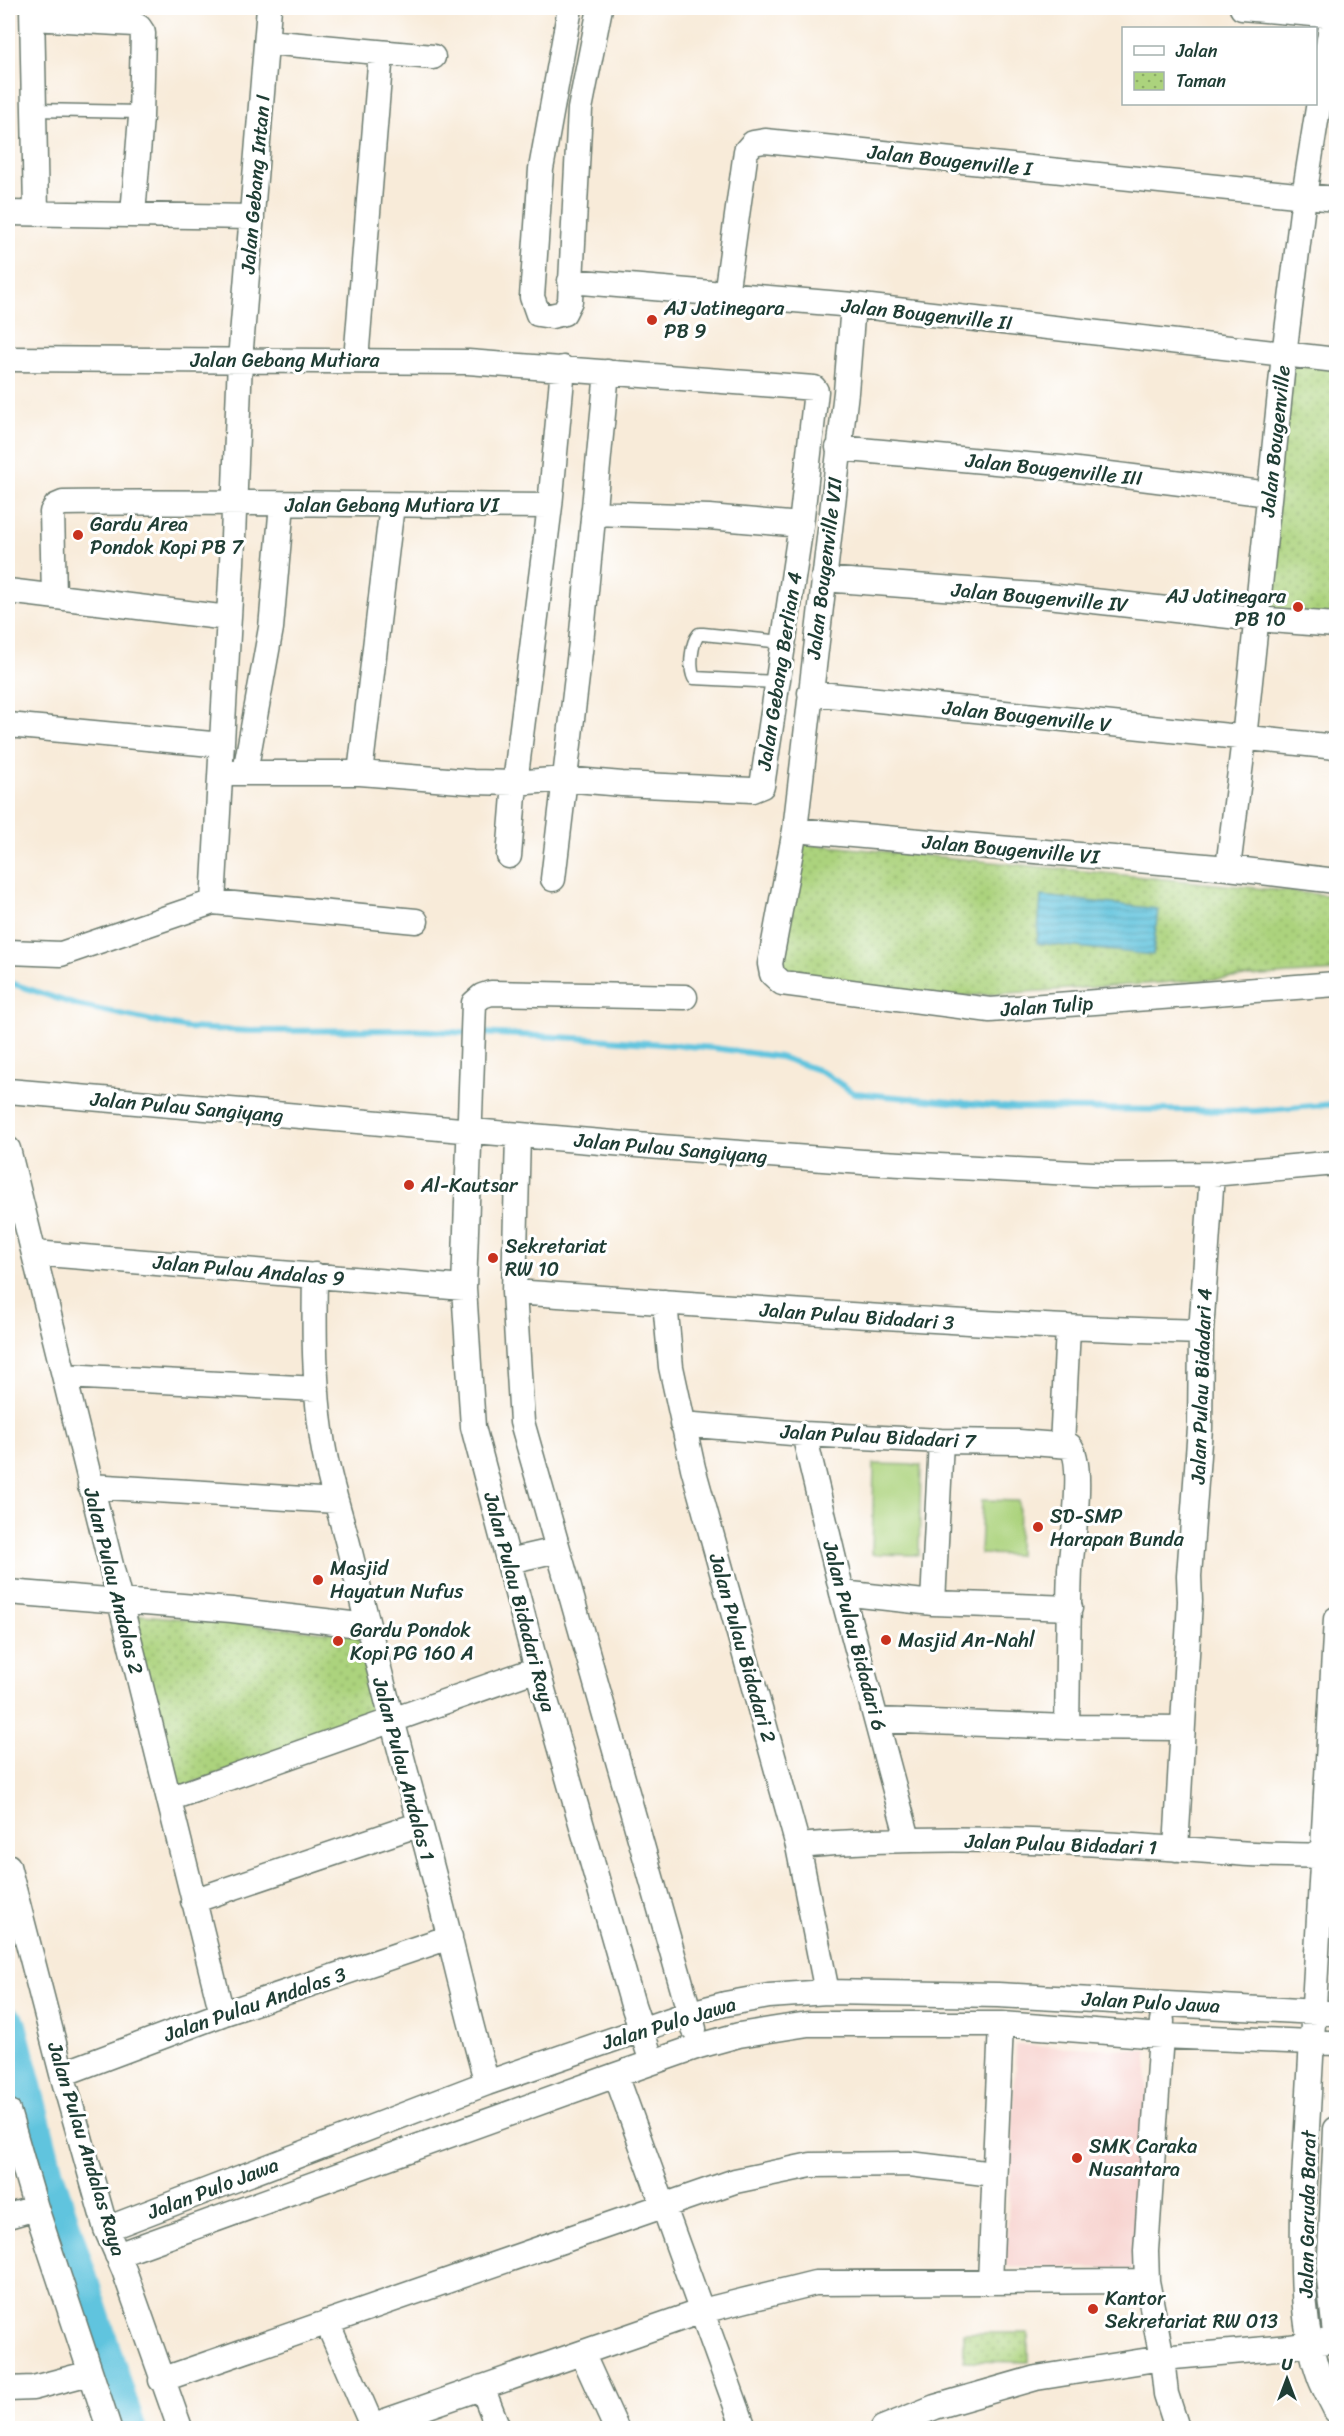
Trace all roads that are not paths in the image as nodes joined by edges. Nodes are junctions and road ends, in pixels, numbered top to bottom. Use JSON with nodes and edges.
{"nodes":[{"id":1,"x":269,"y":8,"type":"edge"},
{"id":2,"x":570,"y":8,"type":"edge"},
{"id":3,"x":600,"y":8,"type":"edge"},
{"id":4,"x":1242,"y":8,"type":"edge"},
{"id":5,"x":33,"y":13,"type":"edge"},
{"id":6,"x":1335,"y":13,"type":"edge"},
{"id":7,"x":267,"y":42,"type":"junction"},
{"id":8,"x":381,"y":53,"type":"junction"},
{"id":9,"x":434,"y":57,"type":"dead end"},
{"id":10,"x":33,"y":110,"type":"junction"},
{"id":11,"x":141,"y":112,"type":"junction"},
{"id":12,"x":1304,"y":196,"type":"junction"},
{"id":13,"x":1336,"y":199,"type":"edge"},
{"id":14,"x":36,"y":212,"type":"junction"},
{"id":15,"x":8,"y":213,"type":"edge"},
{"id":16,"x":133,"y":214,"type":"junction"},
{"id":17,"x":252,"y":217,"type":"junction"},
{"id":18,"x":570,"y":281,"type":"junction"},
{"id":19,"x":726,"y":295,"type":"junction"},
{"id":20,"x":853,"y":305,"type":"junction"},
{"id":21,"x":1284,"y":355,"type":"junction"},
{"id":22,"x":8,"y":359,"type":"edge"},
{"id":23,"x":240,"y":360,"type":"junction"},
{"id":24,"x":356,"y":360,"type":"junction"},
{"id":25,"x":1336,"y":360,"type":"edge"},
{"id":26,"x":563,"y":368,"type":"junction"},
{"id":27,"x":607,"y":372,"type":"junction"},
{"id":28,"x":814,"y":388,"type":"joint"},
{"id":29,"x":838,"y":448,"type":"junction"},
{"id":30,"x":1269,"y":494,"type":"junction"},
{"id":31,"x":234,"y":501,"type":"junction"},
{"id":32,"x":282,"y":504,"type":"junction"},
{"id":33,"x":392,"y":505,"type":"junction"},
{"id":34,"x":550,"y":506,"type":"junction"},
{"id":35,"x":593,"y":513,"type":"junction"},
{"id":36,"x":801,"y":525,"type":"junction"},
{"id":37,"x":823,"y":579,"type":"junction"},
{"id":38,"x":8,"y":591,"type":"edge"},
{"id":39,"x":54,"y":595,"type":"junction"},
{"id":40,"x":228,"y":618,"type":"junction"},
{"id":41,"x":1257,"y":619,"type":"junction"},
{"id":42,"x":1336,"y":625,"type":"edge"},
{"id":43,"x":783,"y":642,"type":"junction"},
{"id":44,"x":778,"y":682,"type":"junction"},
{"id":45,"x":810,"y":693,"type":"junction"},
{"id":46,"x":8,"y":725,"type":"edge"},
{"id":47,"x":1244,"y":739,"type":"junction"},
{"id":48,"x":222,"y":745,"type":"junction"},
{"id":49,"x":1336,"y":747,"type":"edge"},
{"id":50,"x":245,"y":772,"type":"junction"},
{"id":51,"x":221,"y":773,"type":"junction"},
{"id":52,"x":360,"y":773,"type":"junction"},
{"id":53,"x":564,"y":779,"type":"junction"},
{"id":54,"x":516,"y":783,"type":"junction"},
{"id":55,"x":795,"y":830,"type":"junction"},
{"id":56,"x":509,"y":856,"type":"dead end"},
{"id":57,"x":1228,"y":868,"type":"junction"},
{"id":58,"x":553,"y":879,"type":"dead end"},
{"id":59,"x":1336,"y":881,"type":"edge"},
{"id":60,"x":213,"y":902,"type":"junction"},
{"id":61,"x":416,"y":921,"type":"dead end"},
{"id":62,"x":8,"y":952,"type":"edge"},
{"id":63,"x":770,"y":964,"type":"joint"},
{"id":64,"x":1336,"y":984,"type":"edge"},
{"id":65,"x":685,"y":997,"type":"dead end"},
{"id":66,"x":8,"y":1091,"type":"edge"},
{"id":67,"x":470,"y":1130,"type":"junction"},
{"id":68,"x":518,"y":1135,"type":"junction"},
{"id":69,"x":8,"y":1149,"type":"edge"},
{"id":70,"x":1336,"y":1163,"type":"edge"},
{"id":71,"x":1212,"y":1174,"type":"junction"},
{"id":72,"x":34,"y":1253,"type":"junction"},
{"id":73,"x":315,"y":1275,"type":"junction"},
{"id":74,"x":464,"y":1288,"type":"junction"},
{"id":75,"x":514,"y":1292,"type":"junction"},
{"id":76,"x":665,"y":1302,"type":"junction"},
{"id":77,"x":1068,"y":1329,"type":"junction"},
{"id":78,"x":1201,"y":1332,"type":"junction"},
{"id":79,"x":65,"y":1376,"type":"junction"},
{"id":80,"x":317,"y":1389,"type":"junction"},
{"id":81,"x":682,"y":1424,"type":"junction"},
{"id":82,"x":804,"y":1434,"type":"junction"},
{"id":83,"x":941,"y":1441,"type":"junction"},
{"id":84,"x":1067,"y":1447,"type":"junction"},
{"id":85,"x":90,"y":1486,"type":"junction"},
{"id":86,"x":336,"y":1501,"type":"junction"},
{"id":87,"x":557,"y":1550,"type":"junction"},
{"id":88,"x":508,"y":1562,"type":"junction"},
{"id":89,"x":8,"y":1592,"type":"edge"},
{"id":90,"x":842,"y":1593,"type":"junction"},
{"id":91,"x":120,"y":1599,"type":"junction"},
{"id":92,"x":933,"y":1603,"type":"junction"},
{"id":93,"x":1071,"y":1608,"type":"junction"},
{"id":94,"x":1336,"y":1619,"type":"edge"},
{"id":95,"x":368,"y":1626,"type":"junction"},
{"id":96,"x":1336,"y":1631,"type":"edge"},
{"id":97,"x":537,"y":1669,"type":"junction"},
{"id":98,"x":877,"y":1720,"type":"junction"},
{"id":99,"x":390,"y":1721,"type":"junction"},
{"id":100,"x":1067,"y":1727,"type":"junction"},
{"id":101,"x":1182,"y":1728,"type":"junction"},
{"id":102,"x":169,"y":1799,"type":"junction"},
{"id":103,"x":420,"y":1824,"type":"junction"},
{"id":104,"x":908,"y":1839,"type":"junction"},
{"id":105,"x":798,"y":1846,"type":"junction"},
{"id":106,"x":1176,"y":1849,"type":"junction"},
{"id":107,"x":1330,"y":1857,"type":"edge"},
{"id":108,"x":8,"y":1866,"type":"edge"},
{"id":109,"x":193,"y":1901,"type":"junction"},
{"id":110,"x":450,"y":1937,"type":"junction"},
{"id":111,"x":827,"y":1992,"type":"junction"},
{"id":112,"x":1163,"y":2002,"type":"junction"},
{"id":113,"x":1326,"y":2012,"type":"edge"},
{"id":114,"x":690,"y":2013,"type":"junction"},
{"id":115,"x":222,"y":2014,"type":"junction"},
{"id":116,"x":1000,"y":2024,"type":"junction"},
{"id":117,"x":640,"y":2031,"type":"junction"},
{"id":118,"x":1161,"y":2036,"type":"junction"},
{"id":119,"x":1325,"y":2042,"type":"edge"},
{"id":120,"x":699,"y":2046,"type":"junction"},
{"id":121,"x":652,"y":2062,"type":"junction"},
{"id":122,"x":62,"y":2074,"type":"junction"},
{"id":123,"x":616,"y":2074,"type":"junction"},
{"id":124,"x":488,"y":2084,"type":"junction"},
{"id":125,"x":8,"y":2111,"type":"edge"},
{"id":126,"x":1336,"y":2129,"type":"edge"},
{"id":127,"x":993,"y":2174,"type":"junction"},
{"id":128,"x":1303,"y":2198,"type":"junction"},
{"id":129,"x":1334,"y":2199,"type":"edge"},
{"id":130,"x":663,"y":2207,"type":"junction"},
{"id":131,"x":36,"y":2208,"type":"junction"},
{"id":132,"x":8,"y":2216,"type":"edge"},
{"id":133,"x":106,"y":2229,"type":"junction"},
{"id":134,"x":117,"y":2255,"type":"junction"},
{"id":135,"x":1147,"y":2281,"type":"junction"},
{"id":136,"x":990,"y":2282,"type":"junction"},
{"id":137,"x":702,"y":2312,"type":"junction"},
{"id":138,"x":327,"y":2322,"type":"junction"},
{"id":139,"x":1336,"y":2342,"type":"edge"},
{"id":140,"x":1310,"y":2344,"type":"junction"},
{"id":141,"x":582,"y":2353,"type":"junction"},
{"id":142,"x":1162,"y":2358,"type":"junction"},
{"id":143,"x":90,"y":2373,"type":"junction"},
{"id":144,"x":161,"y":2380,"type":"junction"},
{"id":145,"x":482,"y":2387,"type":"junction"},
{"id":146,"x":8,"y":2389,"type":"edge"},
{"id":147,"x":1336,"y":2411,"type":"edge"},
{"id":148,"x":372,"y":2427,"type":"edge"},
{"id":149,"x":109,"y":2428,"type":"edge"},
{"id":150,"x":180,"y":2428,"type":"edge"},
{"id":151,"x":498,"y":2428,"type":"edge"},
{"id":152,"x":616,"y":2428,"type":"edge"},
{"id":153,"x":744,"y":2428,"type":"edge"},
{"id":154,"x":883,"y":2428,"type":"edge"},
{"id":155,"x":1178,"y":2428,"type":"edge"}],
"edges":[{"from":1,"to":7,"type":"street","name":"Jalan Gebang Intan I"},
{"from":2,"to":18,"type":"street"},
{"from":3,"to":18,"type":"street"},
{"from":4,"to":6,"type":"street"},
{"from":5,"to":10,"type":"street"},
{"from":5,"to":11,"type":"street"},
{"from":6,"to":12,"type":"street","name":"Jalan Bougenville"},
{"from":7,"to":8,"type":"street"},
{"from":7,"to":17,"type":"street","name":"Jalan Gebang Intan I"},
{"from":8,"to":9,"type":"street"},
{"from":8,"to":24,"type":"street"},
{"from":10,"to":11,"type":"lane"},
{"from":10,"to":14,"type":"street"},
{"from":11,"to":16,"type":"street"},
{"from":12,"to":13,"type":"street"},
{"from":12,"to":19,"type":"street","name":"Jalan Bougenville I"},
{"from":12,"to":21,"type":"street","name":"Jalan Bougenville"},
{"from":14,"to":15,"type":"street"},
{"from":14,"to":16,"type":"street"},
{"from":16,"to":17,"type":"street"},
{"from":17,"to":23,"type":"street","name":"Jalan Gebang Intan I"},
{"from":18,"to":19,"type":"street","name":"Jalan Bougenville II"},
{"from":19,"to":20,"type":"street","name":"Jalan Bougenville II"},
{"from":20,"to":21,"type":"street","name":"Jalan Bougenville II"},
{"from":20,"to":29,"type":"street","name":"Jalan Bougenville VII"},
{"from":21,"to":25,"type":"street","name":"Jalan Bougenville II"},
{"from":21,"to":30,"type":"street","name":"Jalan Bougenville"},
{"from":22,"to":23,"type":"street","name":"Jalan Gebang Mutiara"},
{"from":23,"to":24,"type":"street","name":"Jalan Gebang Mutiara"},
{"from":23,"to":31,"type":"street","name":"Jalan Gebang Intan I"},
{"from":24,"to":26,"type":"street","name":"Jalan Gebang Mutiara"},
{"from":26,"to":27,"type":"street","name":"Jalan Gebang Mutiara"},
{"from":26,"to":34,"type":"street"},
{"from":27,"to":28,"type":"street","name":"Jalan Gebang Mutiara"},
{"from":27,"to":35,"type":"street"},
{"from":28,"to":36,"type":"street","name":"Jalan Gebang Berlian 4"},
{"from":29,"to":30,"type":"street","name":"Jalan Bougenville III"},
{"from":29,"to":37,"type":"street","name":"Jalan Bougenville VII"},
{"from":30,"to":41,"type":"street","name":"Jalan Bougenville"},
{"from":31,"to":32,"type":"street","name":"Jalan Gebang Mutiara VI"},
{"from":31,"to":39,"type":"street","name":"Jalan Gebang Mutiara VI"},
{"from":31,"to":40,"type":"street","name":"Jalan Gebang Intan I"},
{"from":32,"to":33,"type":"street","name":"Jalan Gebang Mutiara VI"},
{"from":32,"to":50,"type":"street"},
{"from":33,"to":34,"type":"street","name":"Jalan Gebang Mutiara VI"},
{"from":33,"to":52,"type":"street"},
{"from":34,"to":54,"type":"street"},
{"from":35,"to":36,"type":"street"},
{"from":35,"to":53,"type":"street"},
{"from":36,"to":43,"type":"street","name":"Jalan Gebang Berlian 4"},
{"from":37,"to":41,"type":"street","name":"Jalan Bougenville IV"},
{"from":37,"to":45,"type":"street","name":"Jalan Bougenville VII"},
{"from":38,"to":39,"type":"street"},
{"from":39,"to":40,"type":"street"},
{"from":40,"to":48,"type":"street","name":"Jalan Gebang Intan I"},
{"from":41,"to":42,"type":"street","name":"Jalan Bougenville IV"},
{"from":41,"to":47,"type":"street","name":"Jalan Bougenville"},
{"from":43,"to":44,"type":"street","name":"Jalan Gebang Berlian 4"},
{"from":43,"to":44,"type":"lane"},
{"from":44,"to":53,"type":"street","name":"Jalan Gebang Berlian 4"},
{"from":45,"to":47,"type":"street","name":"Jalan Bougenville V"},
{"from":45,"to":55,"type":"street","name":"Jalan Bougenville VII"},
{"from":46,"to":48,"type":"street"},
{"from":47,"to":49,"type":"street","name":"Jalan Bougenville V"},
{"from":47,"to":57,"type":"street","name":"Jalan Bougenville"},
{"from":48,"to":51,"type":"street","name":"Jalan Gebang Intan I"},
{"from":50,"to":51,"type":"street","name":"Jalan Gebang Berlian 4"},
{"from":50,"to":52,"type":"street","name":"Jalan Gebang Berlian 4"},
{"from":51,"to":60,"type":"street","name":"Jalan Gebang Intan I"},
{"from":52,"to":54,"type":"street","name":"Jalan Gebang Berlian 4"},
{"from":53,"to":54,"type":"street","name":"Jalan Gebang Berlian 4"},
{"from":53,"to":58,"type":"street"},
{"from":54,"to":56,"type":"street"},
{"from":55,"to":57,"type":"street","name":"Jalan Bougenville VI"},
{"from":55,"to":63,"type":"street","name":"Jalan Bougenville VII"},
{"from":57,"to":59,"type":"street","name":"Jalan Bougenville VI"},
{"from":60,"to":61,"type":"street"},
{"from":60,"to":62,"type":"street"},
{"from":63,"to":64,"type":"street","name":"Jalan Tulip"},
{"from":65,"to":67,"type":"street","name":"Jalan Pulau Bidadari Raya"},
{"from":66,"to":67,"type":"street","name":"Jalan Pulau Sangiyang"},
{"from":67,"to":68,"type":"street","name":"Jalan Pulau Sangiyang"},
{"from":67,"to":74,"type":"street","name":"Jalan Pulau Bidadari Raya"},
{"from":68,"to":71,"type":"street","name":"Jalan Pulau Sangiyang"},
{"from":68,"to":75,"type":"street"},
{"from":69,"to":72,"type":"street","name":"Jalan Pulau Andalas 2"},
{"from":70,"to":71,"type":"street","name":"Jalan Pulau Sangiyang"},
{"from":71,"to":78,"type":"street","name":"Jalan Pulau Bidadari 4"},
{"from":72,"to":73,"type":"street","name":"Jalan Pulau Andalas 9"},
{"from":72,"to":79,"type":"street","name":"Jalan Pulau Andalas 2"},
{"from":73,"to":74,"type":"street","name":"Jalan Pulau Andalas 9"},
{"from":73,"to":80,"type":"street","name":"Jalan Pulau Andalas 1"},
{"from":74,"to":88,"type":"street","name":"Jalan Pulau Bidadari Raya"},
{"from":75,"to":76,"type":"street","name":"Jalan Pulau Bidadari 3"},
{"from":75,"to":87,"type":"street"},
{"from":76,"to":77,"type":"street","name":"Jalan Pulau Bidadari 3"},
{"from":76,"to":81,"type":"street","name":"Jalan Pulau Bidadari 2"},
{"from":77,"to":78,"type":"street","name":"Jalan Pulau Bidadari 3"},
{"from":77,"to":84,"type":"street"},
{"from":78,"to":101,"type":"street","name":"Jalan Pulau Bidadari 4"},
{"from":79,"to":80,"type":"street"},
{"from":79,"to":85,"type":"street","name":"Jalan Pulau Andalas 2"},
{"from":80,"to":86,"type":"street","name":"Jalan Pulau Andalas 1"},
{"from":81,"to":82,"type":"street","name":"Jalan Pulau Bidadari 7"},
{"from":81,"to":105,"type":"street","name":"Jalan Pulau Bidadari 2"},
{"from":82,"to":83,"type":"street","name":"Jalan Pulau Bidadari 7"},
{"from":82,"to":90,"type":"street","name":"Jalan Pulau Bidadari 6"},
{"from":83,"to":84,"type":"street","name":"Jalan Pulau Bidadari 7"},
{"from":83,"to":92,"type":"street"},
{"from":84,"to":93,"type":"street"},
{"from":85,"to":86,"type":"street"},
{"from":85,"to":91,"type":"street","name":"Jalan Pulau Andalas 2"},
{"from":86,"to":95,"type":"street","name":"Jalan Pulau Andalas 1"},
{"from":87,"to":88,"type":"street"},
{"from":87,"to":114,"type":"street"},
{"from":88,"to":97,"type":"street","name":"Jalan Pulau Bidadari Raya"},
{"from":89,"to":91,"type":"street"},
{"from":90,"to":92,"type":"street"},
{"from":90,"to":98,"type":"street","name":"Jalan Pulau Bidadari 6"},
{"from":91,"to":95,"type":"street"},
{"from":91,"to":102,"type":"street","name":"Jalan Pulau Andalas 2"},
{"from":92,"to":93,"type":"street"},
{"from":93,"to":100,"type":"street"},
{"from":94,"to":96,"type":"street","name":"Jalan Garuda Barat"},
{"from":95,"to":99,"type":"street","name":"Jalan Pulau Andalas 1"},
{"from":96,"to":107,"type":"street","name":"Jalan Garuda Barat"},
{"from":97,"to":99,"type":"street"},
{"from":97,"to":117,"type":"street","name":"Jalan Pulau Bidadari Raya"},
{"from":98,"to":100,"type":"street"},
{"from":98,"to":104,"type":"street","name":"Jalan Pulau Bidadari 6"},
{"from":99,"to":102,"type":"street"},
{"from":99,"to":103,"type":"street","name":"Jalan Pulau Andalas 1"},
{"from":100,"to":101,"type":"street"},
{"from":101,"to":106,"type":"street","name":"Jalan Pulau Bidadari 4"},
{"from":102,"to":109,"type":"street","name":"Jalan Pulau Andalas 2"},
{"from":103,"to":109,"type":"street"},
{"from":103,"to":110,"type":"street","name":"Jalan Pulau Andalas 1"},
{"from":104,"to":105,"type":"street","name":"Jalan Pulau Bidadari 1"},
{"from":104,"to":106,"type":"street","name":"Jalan Pulau Bidadari 1"},
{"from":105,"to":111,"type":"street","name":"Jalan Pulau Bidadari 2"},
{"from":106,"to":107,"type":"street","name":"Jalan Pulau Bidadari 1"},
{"from":107,"to":113,"type":"street","name":"Jalan Garuda Barat"},
{"from":108,"to":122,"type":"street","name":"Jalan Pulau Andalas Raya"},
{"from":109,"to":115,"type":"street","name":"Jalan Pulau Andalas 2"},
{"from":110,"to":115,"type":"street","name":"Jalan Pulau Andalas 3"},
{"from":110,"to":124,"type":"street","name":"Jalan Pulau Andalas 1"},
{"from":111,"to":112,"type":"street","name":"Jalan Pulo Jawa"},
{"from":111,"to":114,"type":"street","name":"Jalan Pulo Jawa"},
{"from":112,"to":113,"type":"street","name":"Jalan Pulo Jawa"},
{"from":112,"to":118,"type":"street"},
{"from":113,"to":119,"type":"street","name":"Jalan Garuda Barat"},
{"from":114,"to":117,"type":"street","name":"Jalan Pulo Jawa"},
{"from":114,"to":120,"type":"street"},
{"from":115,"to":122,"type":"street","name":"Jalan Pulau Andalas 3"},
{"from":116,"to":118,"type":"street","name":"Jalan Pulo Jawa"},
{"from":116,"to":120,"type":"street","name":"Jalan Pulo Jawa"},
{"from":116,"to":127,"type":"street"},
{"from":117,"to":121,"type":"street","name":"Jalan Pulau Bidadari Raya"},
{"from":117,"to":124,"type":"street","name":"Jalan Pulo Jawa"},
{"from":118,"to":119,"type":"street","name":"Jalan Pulo Jawa"},
{"from":118,"to":135,"type":"street"},
{"from":119,"to":128,"type":"street","name":"Jalan Garuda Barat"},
{"from":120,"to":121,"type":"street","name":"Jalan Pulo Jawa"},
{"from":121,"to":123,"type":"street","name":"Jalan Pulo Jawa"},
{"from":122,"to":133,"type":"street","name":"Jalan Pulau Andalas Raya"},
{"from":123,"to":130,"type":"street"},
{"from":123,"to":134,"type":"street","name":"Jalan Pulo Jawa"},
{"from":124,"to":133,"type":"street","name":"Jalan Pulo Jawa"},
{"from":125,"to":131,"type":"street"},
{"from":126,"to":129,"type":"street","name":"Jalan Garuda Barat"},
{"from":127,"to":130,"type":"street"},
{"from":127,"to":136,"type":"street"},
{"from":128,"to":129,"type":"street"},
{"from":128,"to":140,"type":"street","name":"Jalan Garuda Barat"},
{"from":129,"to":139,"type":"street","name":"Jalan Garuda Barat"},
{"from":130,"to":137,"type":"street"},
{"from":130,"to":138,"type":"street"},
{"from":131,"to":132,"type":"street"},
{"from":131,"to":143,"type":"street"},
{"from":133,"to":134,"type":"street","name":"Jalan Pulau Andalas Raya"},
{"from":134,"to":144,"type":"street","name":"Jalan Pulau Andalas Raya"},
{"from":135,"to":136,"type":"street"},
{"from":135,"to":142,"type":"street"},
{"from":136,"to":137,"type":"street"},
{"from":137,"to":141,"type":"street"},
{"from":137,"to":153,"type":"street"},
{"from":138,"to":144,"type":"street"},
{"from":138,"to":148,"type":"street"},
{"from":139,"to":140,"type":"street"},
{"from":140,"to":142,"type":"street"},
{"from":140,"to":147,"type":"street","name":"Jalan Garuda Barat"},
{"from":141,"to":145,"type":"street"},
{"from":141,"to":152,"type":"street"},
{"from":142,"to":154,"type":"street"},
{"from":142,"to":155,"type":"street"},
{"from":143,"to":146,"type":"street"},
{"from":143,"to":149,"type":"street"},
{"from":144,"to":150,"type":"street","name":"Jalan Pulau Andalas Raya"},
{"from":145,"to":148,"type":"street"},
{"from":145,"to":151,"type":"street"}]}
